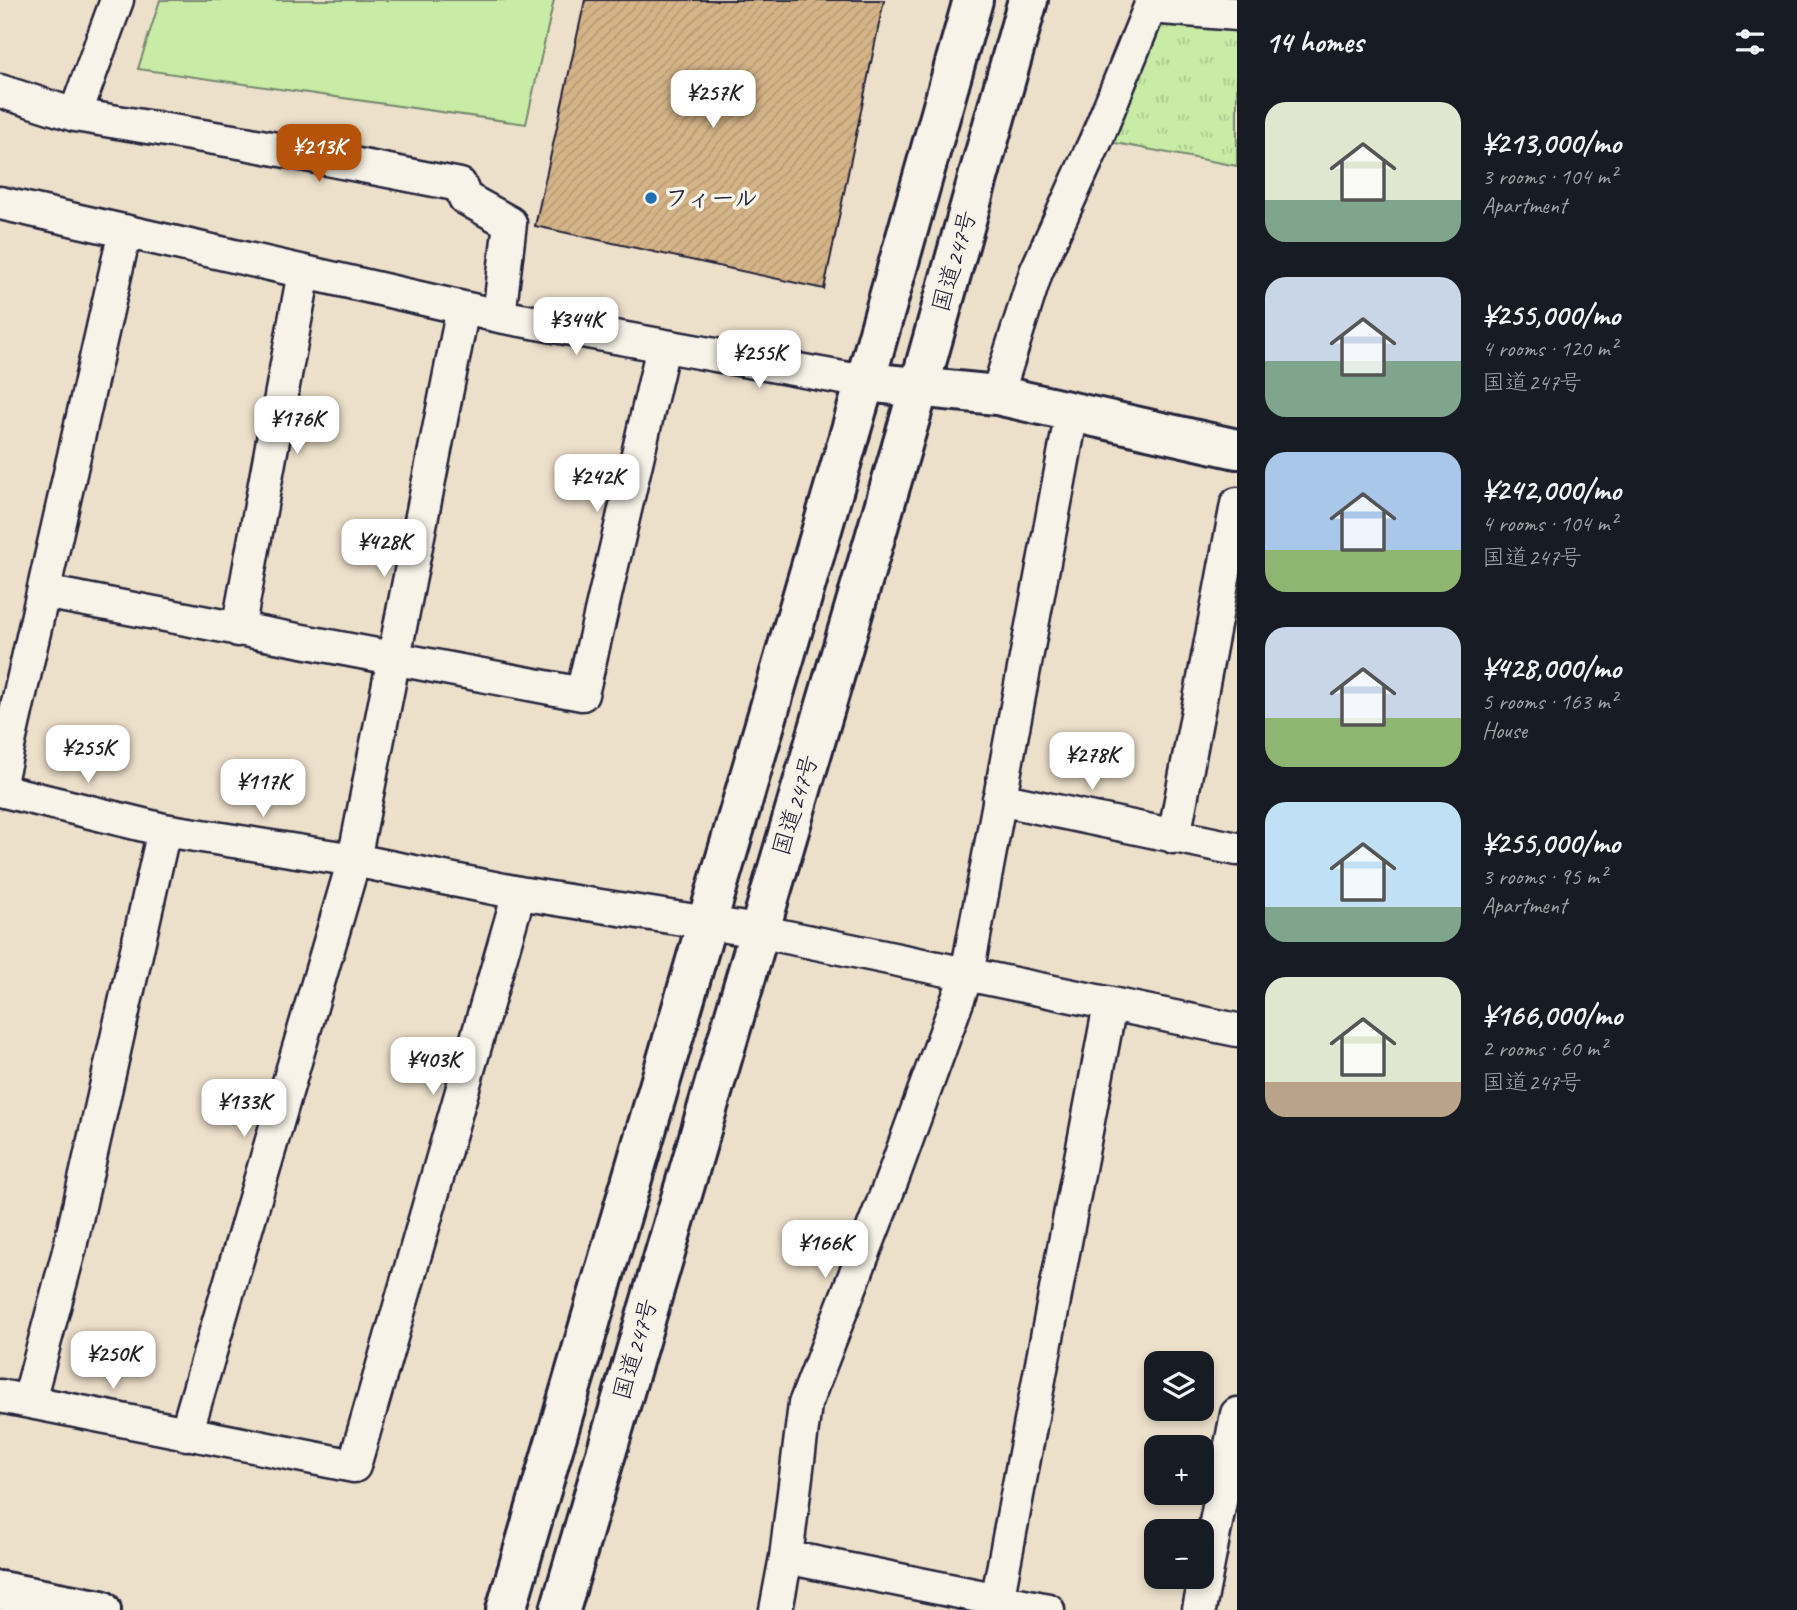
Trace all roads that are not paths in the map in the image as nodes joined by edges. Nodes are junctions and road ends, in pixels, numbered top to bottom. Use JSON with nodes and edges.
{"nodes":[{"id":1,"x":117,"y":0,"type":"edge"},
{"id":2,"x":973,"y":0,"type":"edge"},
{"id":3,"x":1028,"y":0,"type":"edge"},
{"id":4,"x":1151,"y":4,"type":"edge"},
{"id":5,"x":1237,"y":14,"type":"edge"},
{"id":6,"x":0,"y":91,"type":"edge"},
{"id":7,"x":75,"y":115,"type":"junction"},
{"id":8,"x":0,"y":203,"type":"edge"},
{"id":9,"x":125,"y":231,"type":"junction"},
{"id":10,"x":304,"y":272,"type":"junction"},
{"id":11,"x":463,"y":308,"type":"junction"},
{"id":12,"x":499,"y":316,"type":"junction"},
{"id":13,"x":663,"y":346,"type":"junction"},
{"id":14,"x":865,"y":382,"type":"junction"},
{"id":15,"x":919,"y":388,"type":"junction"},
{"id":16,"x":997,"y":395,"type":"junction"},
{"id":17,"x":1072,"y":412,"type":"junction"},
{"id":18,"x":1237,"y":449,"type":"edge"},
{"id":19,"x":1237,"y":504,"type":"edge"},
{"id":20,"x":44,"y":592,"type":"junction"},
{"id":21,"x":238,"y":630,"type":"junction"},
{"id":22,"x":395,"y":659,"type":"junction"},
{"id":23,"x":0,"y":782,"type":"edge"},
{"id":24,"x":0,"y":790,"type":"edge"},
{"id":25,"x":999,"y":799,"type":"junction"},
{"id":26,"x":164,"y":830,"type":"junction"},
{"id":27,"x":1174,"y":836,"type":"junction"},
{"id":28,"x":1237,"y":849,"type":"edge"},
{"id":29,"x":354,"y":860,"type":"junction"},
{"id":30,"x":519,"y":893,"type":"junction"},
{"id":31,"x":707,"y":923,"type":"junction"},
{"id":32,"x":758,"y":931,"type":"junction"},
{"id":33,"x":967,"y":974,"type":"junction"},
{"id":34,"x":1110,"y":1005,"type":"junction"},
{"id":35,"x":1237,"y":1030,"type":"edge"},
{"id":36,"x":15,"y":1398,"type":"edge"},
{"id":37,"x":1237,"y":1414,"type":"edge"},
{"id":38,"x":186,"y":1434,"type":"junction"},
{"id":39,"x":786,"y":1557,"type":"junction"},
{"id":40,"x":0,"y":1591,"type":"edge"},
{"id":41,"x":997,"y":1601,"type":"junction"},
{"id":42,"x":101,"y":1610,"type":"edge"},
{"id":43,"x":506,"y":1610,"type":"edge"},
{"id":44,"x":560,"y":1610,"type":"edge"},
{"id":45,"x":776,"y":1610,"type":"edge"},
{"id":46,"x":1048,"y":1610,"type":"edge"},
{"id":47,"x":1199,"y":1610,"type":"edge"}],
"edges":[{"from":1,"to":7,"type":"street"},
{"from":2,"to":14,"type":"main road","name":"国道247号"},
{"from":3,"to":15,"type":"main road","name":"国道247号"},
{"from":4,"to":5,"type":"street"},
{"from":4,"to":16,"type":"street"},
{"from":6,"to":7,"type":"street"},
{"from":7,"to":12,"type":"street"},
{"from":8,"to":9,"type":"street"},
{"from":9,"to":10,"type":"street"},
{"from":9,"to":20,"type":"street"},
{"from":10,"to":11,"type":"street"},
{"from":10,"to":21,"type":"street"},
{"from":11,"to":12,"type":"street"},
{"from":11,"to":22,"type":"street"},
{"from":12,"to":13,"type":"street"},
{"from":13,"to":14,"type":"street"},
{"from":13,"to":22,"type":"street"},
{"from":14,"to":15,"type":"main road"},
{"from":14,"to":31,"type":"main road","name":"国道247号"},
{"from":15,"to":16,"type":"main road"},
{"from":15,"to":32,"type":"main road","name":"国道247号"},
{"from":16,"to":17,"type":"main road"},
{"from":17,"to":18,"type":"main road"},
{"from":17,"to":25,"type":"street"},
{"from":19,"to":27,"type":"street"},
{"from":20,"to":21,"type":"street"},
{"from":20,"to":23,"type":"street"},
{"from":21,"to":22,"type":"street"},
{"from":22,"to":29,"type":"street"},
{"from":24,"to":26,"type":"street"},
{"from":25,"to":27,"type":"street"},
{"from":25,"to":33,"type":"street"},
{"from":26,"to":29,"type":"street"},
{"from":26,"to":36,"type":"street"},
{"from":27,"to":28,"type":"street"},
{"from":29,"to":30,"type":"street"},
{"from":29,"to":38,"type":"street"},
{"from":30,"to":31,"type":"street"},
{"from":30,"to":38,"type":"street"},
{"from":31,"to":32,"type":"street"},
{"from":31,"to":43,"type":"main road","name":"国道247号"},
{"from":32,"to":33,"type":"street"},
{"from":32,"to":44,"type":"main road","name":"国道247号"},
{"from":33,"to":34,"type":"street"},
{"from":33,"to":39,"type":"street"},
{"from":34,"to":35,"type":"street"},
{"from":34,"to":41,"type":"street"},
{"from":36,"to":38,"type":"street"},
{"from":37,"to":47,"type":"street"},
{"from":39,"to":41,"type":"street"},
{"from":39,"to":45,"type":"street"},
{"from":40,"to":42,"type":"main road"},
{"from":41,"to":46,"type":"street"}]}
